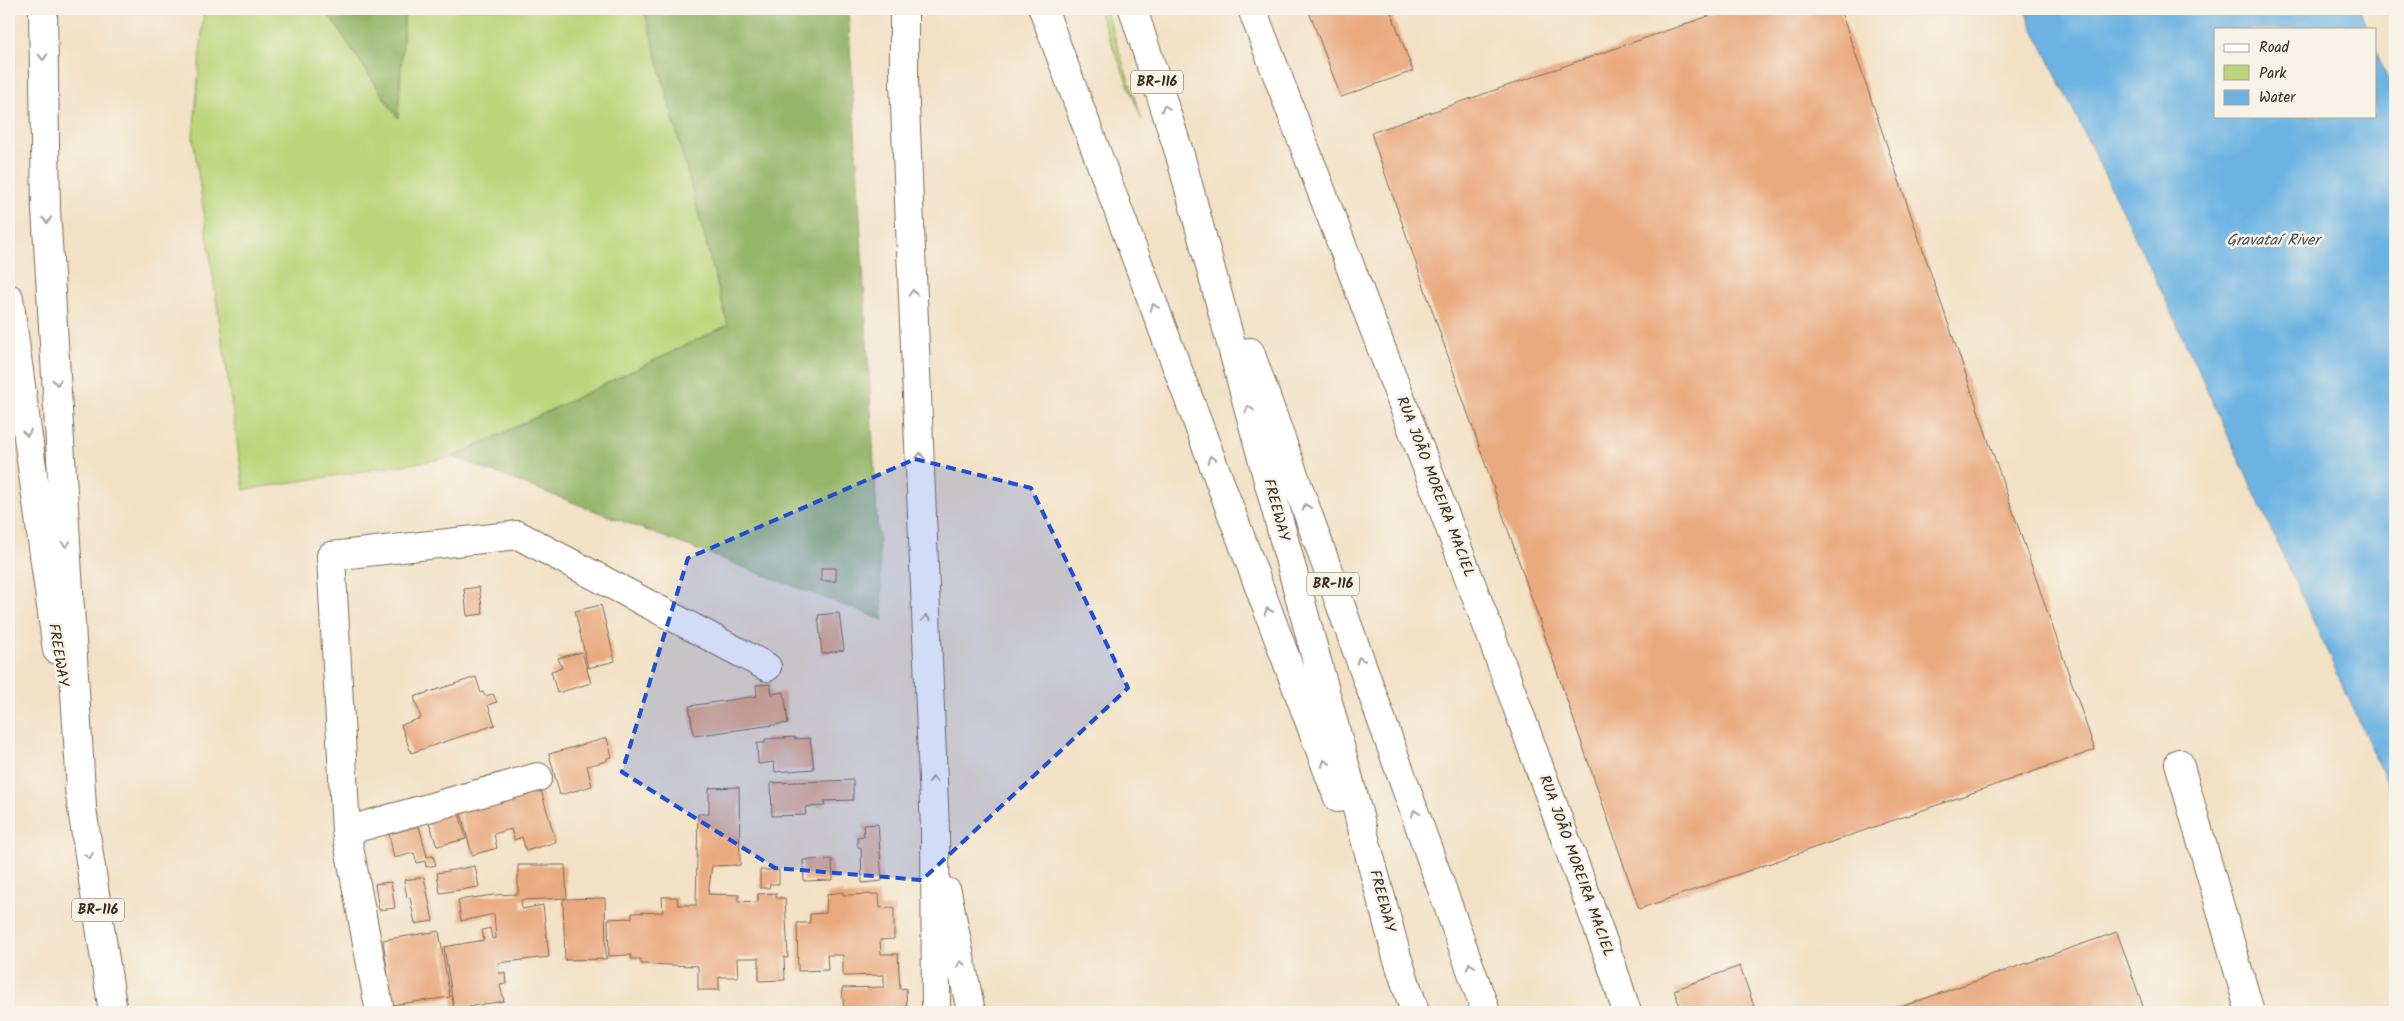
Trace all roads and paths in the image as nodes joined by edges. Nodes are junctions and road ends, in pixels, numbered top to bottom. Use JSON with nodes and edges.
{"nodes":[{"id":1,"x":42,"y":9,"type":"edge"},
{"id":2,"x":886,"y":9,"type":"edge"},
{"id":3,"x":904,"y":9,"type":"edge"},
{"id":4,"x":1043,"y":9,"type":"edge"},
{"id":5,"x":1133,"y":9,"type":"edge"},
{"id":6,"x":1252,"y":9,"type":"edge"},
{"id":7,"x":904,"y":81,"type":"junction"},
{"id":8,"x":1180,"y":155,"type":"junction"},
{"id":9,"x":9,"y":298,"type":"edge"},
{"id":10,"x":767,"y":666,"type":"dead end"},
{"id":11,"x":2179,"y":763,"type":"dead end"},
{"id":12,"x":538,"y":777,"type":"dead end"},
{"id":13,"x":82,"y":807,"type":"junction"},
{"id":14,"x":935,"y":829,"type":"junction"},
{"id":15,"x":346,"y":831,"type":"junction"},
{"id":16,"x":1397,"y":956,"type":"junction"},
{"id":17,"x":1612,"y":966,"type":"junction"},
{"id":18,"x":113,"y":1012,"type":"edge"},
{"id":19,"x":380,"y":1012,"type":"edge"},
{"id":20,"x":936,"y":1012,"type":"edge"},
{"id":21,"x":971,"y":1012,"type":"edge"},
{"id":22,"x":1415,"y":1012,"type":"edge"},
{"id":23,"x":1486,"y":1012,"type":"edge"},
{"id":24,"x":1612,"y":1012,"type":"edge"},
{"id":25,"x":1627,"y":1012,"type":"edge"},
{"id":26,"x":2250,"y":1012,"type":"edge"}],
"edges":[{"from":1,"to":13,"type":"main road","one_way":true},
{"from":2,"to":7,"type":"main road"},
{"from":3,"to":7,"type":"main road"},
{"from":16,"to":4,"type":"main road","one_way":true},
{"from":8,"to":5,"type":"main road","name":"FREEWAY","number":"BR-116","one_way":true},
{"from":6,"to":17,"type":"main road","name":"RUA JOÃO MOREIRA MACIEL"},
{"from":14,"to":7,"type":"main road","one_way":true},
{"from":16,"to":8,"type":"main road","name":"FREEWAY","one_way":true},
{"from":23,"to":8,"type":"main road","number":"BR-116","one_way":true},
{"from":9,"to":13,"type":"main road","name":"FREEWAY","number":"BR-116","one_way":true},
{"from":10,"to":15,"type":"main road"},
{"from":11,"to":26,"type":"main road"},
{"from":12,"to":15,"type":"main road"},
{"from":13,"to":18,"type":"main road","name":"FREEWAY","number":"BR-116","one_way":true},
{"from":14,"to":20,"type":"main road"},
{"from":21,"to":14,"type":"main road","one_way":true},
{"from":15,"to":19,"type":"main road"},
{"from":16,"to":22,"type":"main road","name":"FREEWAY"},
{"from":17,"to":24,"type":"main road","name":"RUA JOÃO MOREIRA MACIEL"},
{"from":17,"to":25,"type":"main road","name":"RUA JOÃO MOREIRA MACIEL"}]}
